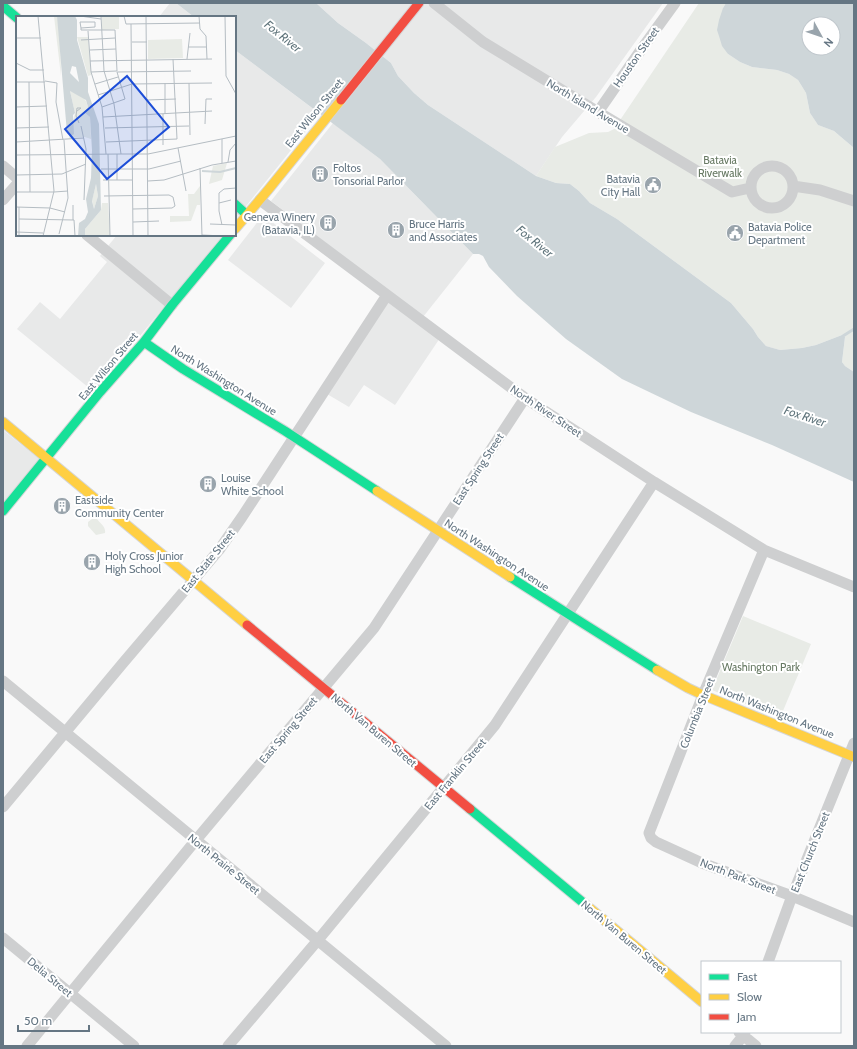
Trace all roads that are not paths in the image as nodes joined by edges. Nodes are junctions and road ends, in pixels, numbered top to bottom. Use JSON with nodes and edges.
{"nodes":[{"id":1,"x":419,"y":3,"type":"edge"},
{"id":2,"x":434,"y":3,"type":"edge"},
{"id":3,"x":675,"y":3,"type":"edge"},
{"id":4,"x":3,"y":6,"type":"edge"},
{"id":5,"x":16,"y":17,"type":"edge"},
{"id":6,"x":598,"y":112,"type":"junction"},
{"id":7,"x":3,"y":166,"type":"edge"},
{"id":8,"x":16,"y":177,"type":"edge"},
{"id":9,"x":16,"y":185,"type":"edge"},
{"id":10,"x":793,"y":186,"type":"junction"},
{"id":11,"x":750,"y":188,"type":"junction"},
{"id":12,"x":3,"y":200,"type":"edge"},
{"id":13,"x":260,"y":200,"type":"junction"},
{"id":14,"x":854,"y":201,"type":"edge"},
{"id":15,"x":236,"y":205,"type":"edge"},
{"id":16,"x":247,"y":215,"type":"junction"},
{"id":17,"x":236,"y":228,"type":"edge"},
{"id":18,"x":88,"y":236,"type":"edge"},
{"id":19,"x":229,"y":236,"type":"edge"},
{"id":20,"x":387,"y":295,"type":"junction"},
{"id":21,"x":172,"y":305,"type":"junction"},
{"id":22,"x":144,"y":342,"type":"junction"},
{"id":23,"x":525,"y":398,"type":"junction"},
{"id":24,"x":3,"y":422,"type":"edge"},
{"id":25,"x":294,"y":437,"type":"junction"},
{"id":26,"x":47,"y":458,"type":"junction"},
{"id":27,"x":654,"y":482,"type":"junction"},
{"id":28,"x":3,"y":511,"type":"edge"},
{"id":29,"x":438,"y":531,"type":"junction"},
{"id":30,"x":764,"y":550,"type":"junction"},
{"id":31,"x":193,"y":580,"type":"junction"},
{"id":32,"x":854,"y":587,"type":"edge"},
{"id":33,"x":569,"y":615,"type":"junction"},
{"id":34,"x":3,"y":681,"type":"edge"},
{"id":35,"x":323,"y":688,"type":"junction"},
{"id":36,"x":704,"y":695,"type":"junction"},
{"id":37,"x":64,"y":732,"type":"junction"},
{"id":38,"x":854,"y":743,"type":"edge"},
{"id":39,"x":852,"y":756,"type":"edge"},
{"id":40,"x":444,"y":788,"type":"junction"},
{"id":41,"x":3,"y":807,"type":"edge"},
{"id":42,"x":649,"y":833,"type":"joint"},
{"id":43,"x":196,"y":840,"type":"junction"},
{"id":44,"x":792,"y":896,"type":"junction"},
{"id":45,"x":854,"y":922,"type":"edge"},
{"id":46,"x":3,"y":938,"type":"edge"},
{"id":47,"x":318,"y":940,"type":"junction"},
{"id":48,"x":768,"y":961,"type":"edge"},
{"id":49,"x":70,"y":993,"type":"junction"},
{"id":50,"x":701,"y":1001,"type":"edge"},
{"id":51,"x":742,"y":1033,"type":"edge"},
{"id":52,"x":27,"y":1046,"type":"edge"},
{"id":53,"x":134,"y":1046,"type":"edge"},
{"id":54,"x":228,"y":1046,"type":"edge"},
{"id":55,"x":446,"y":1046,"type":"edge"},
{"id":56,"x":735,"y":1046,"type":"edge"},
{"id":57,"x":756,"y":1046,"type":"edge"}],
"edges":[{"from":1,"to":13,"type":"main road","name":"East Wilson Street"},
{"from":2,"to":6,"type":"street","name":"North Island Avenue"},
{"from":3,"to":6,"type":"street","name":"Houston Street"},
{"from":4,"to":5,"type":"main road"},
{"from":6,"to":11,"type":"street","name":"North Island Avenue"},
{"from":7,"to":8,"type":"street"},
{"from":9,"to":12,"type":"street"},
{"from":10,"to":11,"type":"street"},
{"from":10,"to":11,"type":"street"},
{"from":10,"to":14,"type":"street"},
{"from":13,"to":16,"type":"main road","name":"East Wilson Street"},
{"from":13,"to":20,"type":"street","name":"North River Street"},
{"from":15,"to":16,"type":"main road"},
{"from":16,"to":17,"type":"main road","name":"East Wilson Street"},
{"from":18,"to":21,"type":"street"},
{"from":19,"to":21,"type":"main road","name":"East Wilson Street"},
{"from":20,"to":23,"type":"street","name":"North River Street"},
{"from":20,"to":25,"type":"street","name":"East State Street"},
{"from":21,"to":22,"type":"main road","name":"East Wilson Street"},
{"from":22,"to":25,"type":"main road","name":"North Washington Avenue"},
{"from":22,"to":26,"type":"main road","name":"East Wilson Street"},
{"from":23,"to":27,"type":"street","name":"North River Street"},
{"from":23,"to":29,"type":"street","name":"East Spring Street"},
{"from":24,"to":26,"type":"main road","name":"North Van Buren Street"},
{"from":25,"to":29,"type":"main road","name":"North Washington Avenue"},
{"from":25,"to":31,"type":"street","name":"East State Street"},
{"from":26,"to":28,"type":"main road","name":"East Wilson Street"},
{"from":26,"to":31,"type":"main road","name":"North Van Buren Street"},
{"from":27,"to":30,"type":"street","name":"North River Street"},
{"from":27,"to":33,"type":"street","name":"East Franklin Street"},
{"from":29,"to":33,"type":"main road","name":"North Washington Avenue"},
{"from":29,"to":35,"type":"street","name":"East Spring Street"},
{"from":30,"to":32,"type":"street","name":"North River Street"},
{"from":30,"to":36,"type":"street","name":"Columbia Street"},
{"from":31,"to":35,"type":"main road","name":"North Van Buren Street"},
{"from":31,"to":37,"type":"street","name":"East State Street"},
{"from":33,"to":36,"type":"main road","name":"North Washington Avenue"},
{"from":33,"to":40,"type":"street","name":"East Franklin Street"},
{"from":34,"to":37,"type":"street","name":"North Prairie Street"},
{"from":35,"to":40,"type":"main road","name":"North Van Buren Street"},
{"from":35,"to":43,"type":"street","name":"East Spring Street"},
{"from":36,"to":39,"type":"main road","name":"North Washington Avenue"},
{"from":36,"to":42,"type":"street","name":"Columbia Street"},
{"from":37,"to":41,"type":"street","name":"East State Street"},
{"from":37,"to":43,"type":"street","name":"North Prairie Street"},
{"from":38,"to":39,"type":"street","name":"East Church Street"},
{"from":39,"to":44,"type":"street","name":"East Church Street"},
{"from":40,"to":47,"type":"street","name":"East Franklin Street"},
{"from":40,"to":50,"type":"main road","name":"North Van Buren Street"},
{"from":42,"to":44,"type":"street","name":"North Park Street"},
{"from":43,"to":47,"type":"street","name":"North Prairie Street"},
{"from":43,"to":49,"type":"street","name":"East Spring Street"},
{"from":44,"to":45,"type":"street","name":"North Park Street"},
{"from":44,"to":48,"type":"street","name":"East Church Street"},
{"from":46,"to":49,"type":"street","name":"Delia Street"},
{"from":47,"to":54,"type":"street","name":"East Franklin Street"},
{"from":47,"to":55,"type":"street","name":"North Prairie Street"},
{"from":49,"to":52,"type":"street","name":"East Spring Street"},
{"from":49,"to":53,"type":"street","name":"Delia Street"},
{"from":51,"to":56,"type":"street"},
{"from":51,"to":57,"type":"street"}]}
